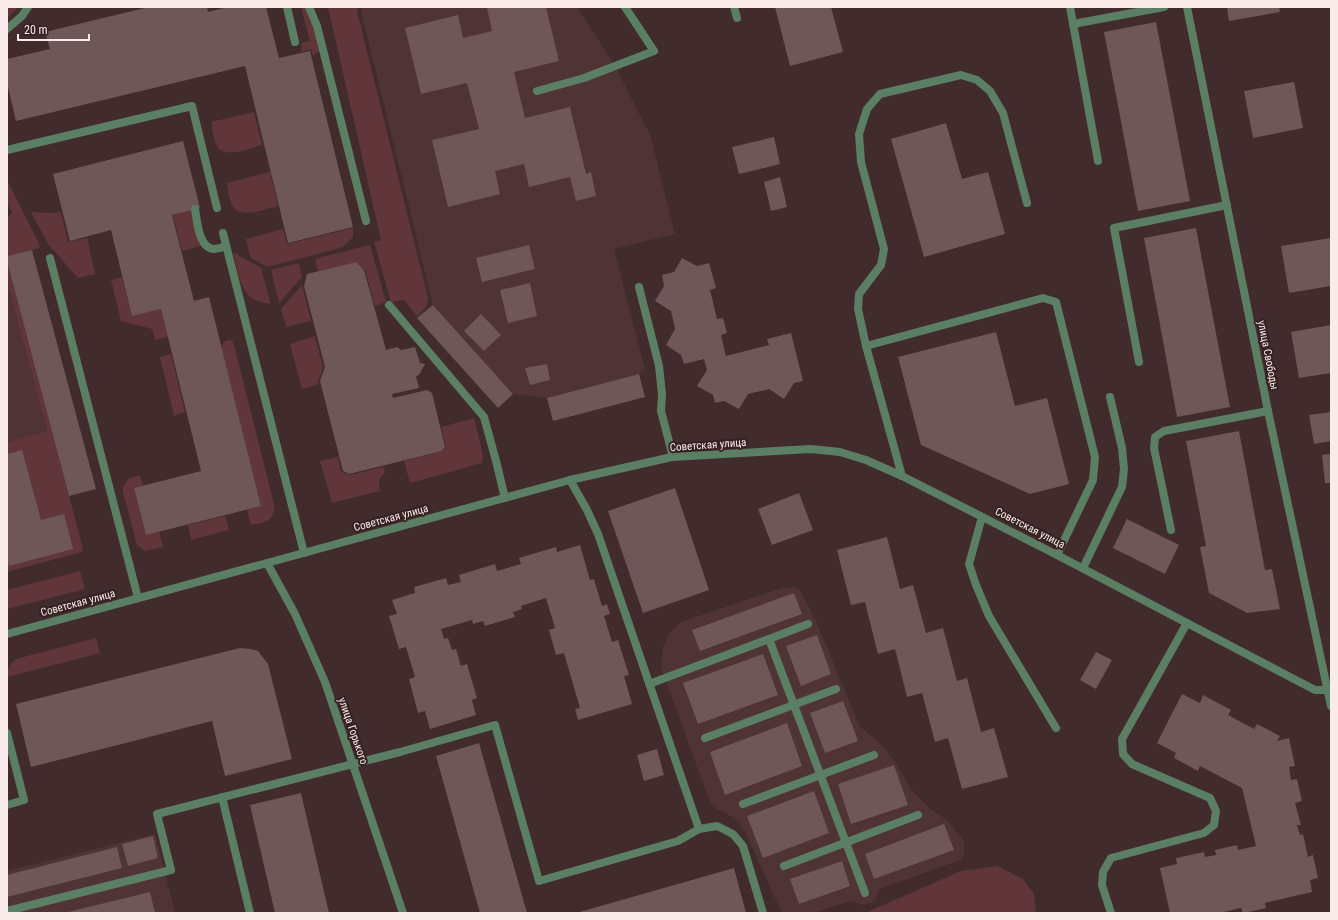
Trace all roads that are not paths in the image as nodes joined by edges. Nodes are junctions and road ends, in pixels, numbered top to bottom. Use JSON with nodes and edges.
{"nodes":[{"id":1,"x":28,"y":7,"type":"edge"},
{"id":2,"x":287,"y":7,"type":"edge"},
{"id":3,"x":308,"y":7,"type":"edge"},
{"id":4,"x":625,"y":7,"type":"edge"},
{"id":5,"x":734,"y":7,"type":"edge"},
{"id":6,"x":1070,"y":7,"type":"edge"},
{"id":7,"x":1164,"y":7,"type":"edge"},
{"id":8,"x":1187,"y":7,"type":"edge"},
{"id":9,"x":737,"y":18,"type":"dead end"},
{"id":10,"x":1073,"y":24,"type":"junction"},
{"id":11,"x":7,"y":29,"type":"edge"},
{"id":12,"x":295,"y":42,"type":"dead end"},
{"id":13,"x":537,"y":91,"type":"dead end"},
{"id":14,"x":7,"y":150,"type":"edge"},
{"id":15,"x":1098,"y":161,"type":"dead end"},
{"id":16,"x":1027,"y":203,"type":"dead end"},
{"id":17,"x":1227,"y":204,"type":"junction"},
{"id":18,"x":217,"y":208,"type":"dead end"},
{"id":19,"x":195,"y":209,"type":"dead end"},
{"id":20,"x":366,"y":221,"type":"dead end"},
{"id":21,"x":223,"y":233,"type":"dead end"},
{"id":22,"x":226,"y":246,"type":"junction"},
{"id":23,"x":50,"y":258,"type":"dead end"},
{"id":24,"x":639,"y":287,"type":"dead end"},
{"id":25,"x":389,"y":305,"type":"dead end"},
{"id":26,"x":866,"y":346,"type":"junction"},
{"id":27,"x":1139,"y":362,"type":"dead end"},
{"id":28,"x":1110,"y":397,"type":"dead end"},
{"id":29,"x":1268,"y":411,"type":"junction"},
{"id":30,"x":673,"y":457,"type":"junction"},
{"id":31,"x":902,"y":476,"type":"junction"},
{"id":32,"x":570,"y":480,"type":"junction"},
{"id":33,"x":505,"y":498,"type":"junction"},
{"id":34,"x":982,"y":517,"type":"junction"},
{"id":35,"x":1171,"y":530,"type":"dead end"},
{"id":36,"x":304,"y":553,"type":"junction"},
{"id":37,"x":1057,"y":555,"type":"junction"},
{"id":38,"x":267,"y":563,"type":"junction"},
{"id":39,"x":1083,"y":568,"type":"junction"},
{"id":40,"x":138,"y":598,"type":"junction"},
{"id":41,"x":1187,"y":623,"type":"junction"},
{"id":42,"x":808,"y":624,"type":"dead end"},
{"id":43,"x":7,"y":634,"type":"edge"},
{"id":44,"x":769,"y":639,"type":"junction"},
{"id":45,"x":649,"y":684,"type":"junction"},
{"id":46,"x":836,"y":689,"type":"dead end"},
{"id":47,"x":1328,"y":690,"type":"junction"},
{"id":48,"x":794,"y":705,"type":"junction"},
{"id":49,"x":1331,"y":706,"type":"edge"},
{"id":50,"x":1056,"y":728,"type":"dead end"},
{"id":51,"x":7,"y":733,"type":"edge"},
{"id":52,"x":705,"y":738,"type":"dead end"},
{"id":53,"x":874,"y":755,"type":"dead end"},
{"id":54,"x":353,"y":764,"type":"junction"},
{"id":55,"x":821,"y":775,"type":"junction"},
{"id":56,"x":222,"y":797,"type":"junction"},
{"id":57,"x":743,"y":804,"type":"dead end"},
{"id":58,"x":7,"y":805,"type":"edge"},
{"id":59,"x":918,"y":815,"type":"dead end"},
{"id":60,"x":699,"y":829,"type":"junction"},
{"id":61,"x":846,"y":842,"type":"junction"},
{"id":62,"x":784,"y":866,"type":"dead end"},
{"id":63,"x":865,"y":893,"type":"dead end"},
{"id":64,"x":7,"y":911,"type":"edge"},
{"id":65,"x":250,"y":913,"type":"edge"},
{"id":66,"x":403,"y":913,"type":"edge"},
{"id":67,"x":764,"y":913,"type":"edge"},
{"id":68,"x":1111,"y":913,"type":"edge"}],
"edges":[{"from":1,"to":11,"type":"street"},
{"from":2,"to":12,"type":"street"},
{"from":3,"to":20,"type":"street"},
{"from":4,"to":13,"type":"street"},
{"from":5,"to":9,"type":"street"},
{"from":6,"to":10,"type":"street"},
{"from":7,"to":10,"type":"street"},
{"from":8,"to":17,"type":"street","name":"улица Свободы"},
{"from":10,"to":15,"type":"street"},
{"from":14,"to":18,"type":"street"},
{"from":16,"to":26,"type":"street"},
{"from":17,"to":27,"type":"street"},
{"from":17,"to":29,"type":"street","name":"улица Свободы"},
{"from":19,"to":22,"type":"street"},
{"from":21,"to":22,"type":"street"},
{"from":22,"to":36,"type":"street"},
{"from":23,"to":40,"type":"street"},
{"from":24,"to":30,"type":"street"},
{"from":25,"to":33,"type":"street"},
{"from":26,"to":31,"type":"street"},
{"from":26,"to":37,"type":"street"},
{"from":28,"to":39,"type":"street"},
{"from":29,"to":35,"type":"street"},
{"from":29,"to":47,"type":"street","name":"улица Свободы"},
{"from":30,"to":31,"type":"street","name":"Советская улица"},
{"from":30,"to":32,"type":"street","name":"Советская улица"},
{"from":31,"to":34,"type":"street","name":"Советская улица"},
{"from":32,"to":33,"type":"street","name":"Советская улица"},
{"from":32,"to":45,"type":"street"},
{"from":33,"to":36,"type":"street","name":"Советская улица"},
{"from":34,"to":37,"type":"street","name":"Советская улица"},
{"from":34,"to":50,"type":"street"},
{"from":36,"to":38,"type":"street","name":"Советская улица"},
{"from":37,"to":39,"type":"street","name":"Советская улица"},
{"from":38,"to":40,"type":"street","name":"Советская улица"},
{"from":38,"to":54,"type":"street","name":"улица Горького"},
{"from":39,"to":41,"type":"street","name":"Советская улица"},
{"from":40,"to":43,"type":"street","name":"Советская улица"},
{"from":41,"to":47,"type":"street","name":"Советская улица"},
{"from":41,"to":68,"type":"street"},
{"from":42,"to":44,"type":"street"},
{"from":44,"to":45,"type":"street"},
{"from":44,"to":48,"type":"street"},
{"from":45,"to":60,"type":"street"},
{"from":46,"to":48,"type":"street"},
{"from":47,"to":49,"type":"street","name":"улица Свободы"},
{"from":48,"to":52,"type":"street"},
{"from":48,"to":55,"type":"street"},
{"from":51,"to":58,"type":"street"},
{"from":53,"to":55,"type":"street"},
{"from":54,"to":56,"type":"street"},
{"from":54,"to":60,"type":"street"},
{"from":54,"to":66,"type":"street","name":"улица Горького"},
{"from":55,"to":57,"type":"street"},
{"from":55,"to":61,"type":"street"},
{"from":56,"to":64,"type":"street"},
{"from":56,"to":65,"type":"street"},
{"from":59,"to":61,"type":"street"},
{"from":60,"to":67,"type":"street"},
{"from":61,"to":62,"type":"street"},
{"from":61,"to":63,"type":"street"}]}
